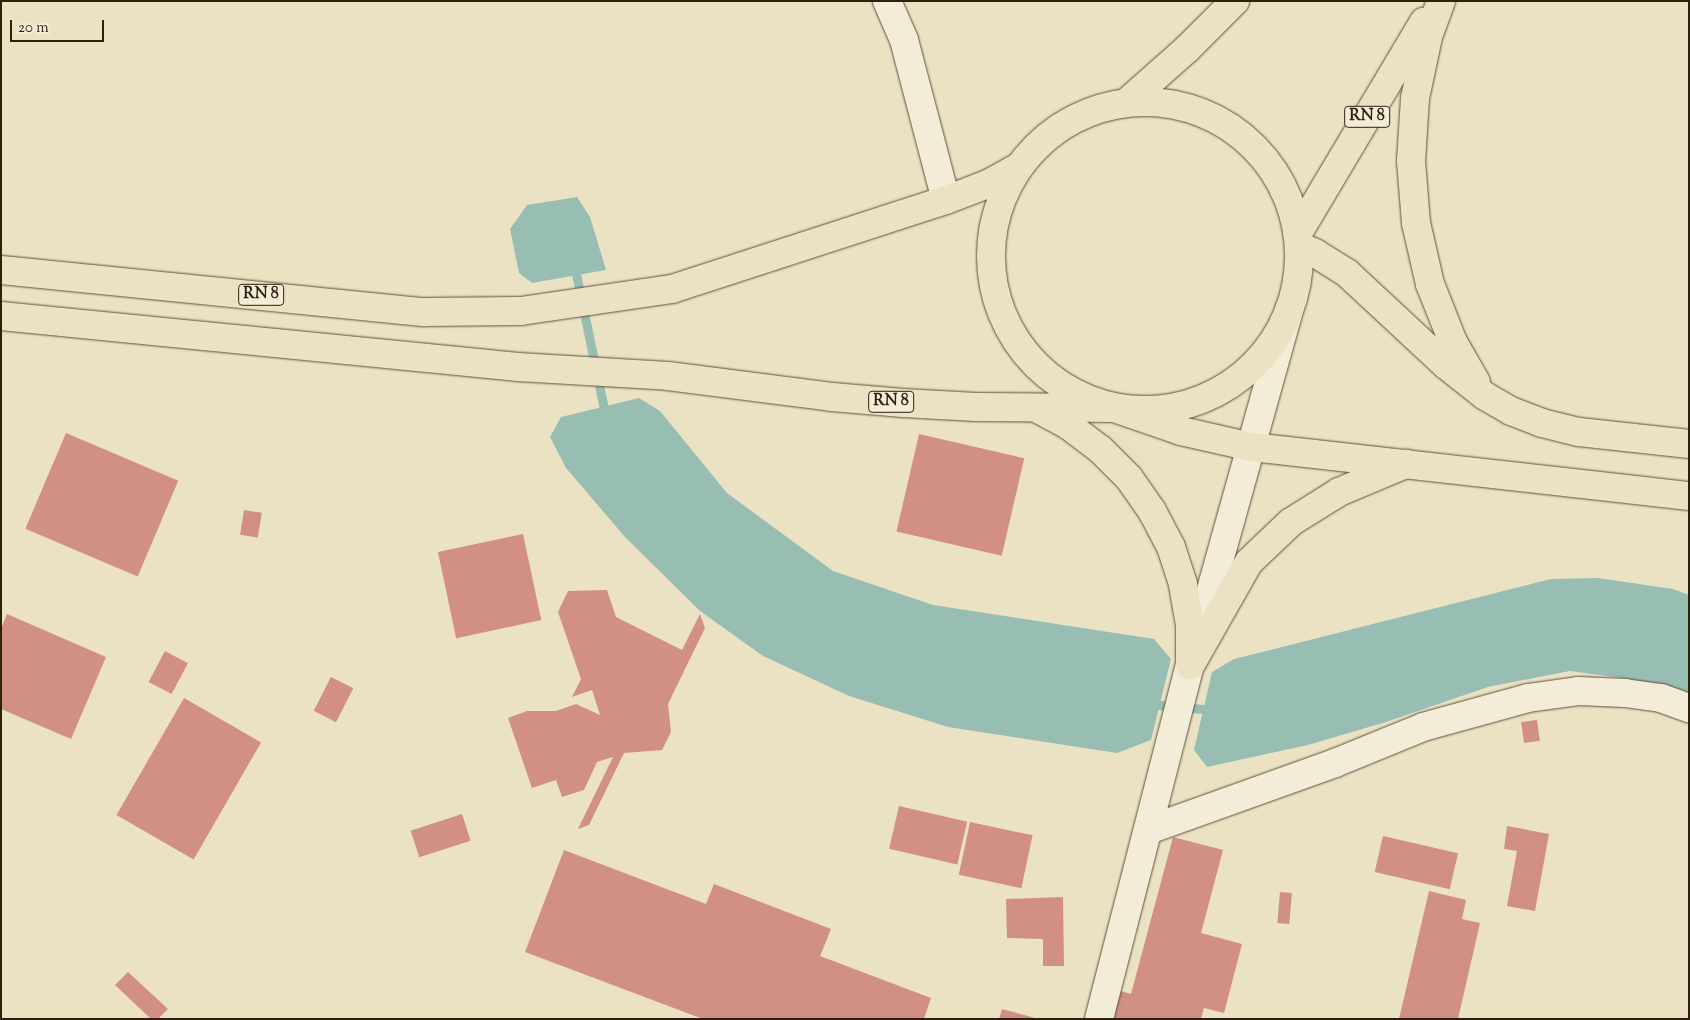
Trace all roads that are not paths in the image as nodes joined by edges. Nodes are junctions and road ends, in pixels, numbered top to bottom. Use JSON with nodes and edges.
{"nodes":[{"id":1,"x":887,"y":1,"type":"edge"},
{"id":2,"x":904,"y":1,"type":"edge"},
{"id":3,"x":1235,"y":1,"type":"edge"},
{"id":4,"x":1436,"y":1,"type":"edge"},
{"id":5,"x":1441,"y":1,"type":"edge"},
{"id":6,"x":904,"y":40,"type":"junction"},
{"id":7,"x":1126,"y":102,"type":"junction"},
{"id":8,"x":1018,"y":167,"type":"junction"},
{"id":9,"x":946,"y":200,"type":"junction"},
{"id":10,"x":1298,"y":239,"type":"junction"},
{"id":11,"x":1,"y":270,"type":"edge"},
{"id":12,"x":1289,"y":311,"type":"junction"},
{"id":13,"x":1,"y":316,"type":"edge"},
{"id":14,"x":1485,"y":396,"type":"junction"},
{"id":15,"x":1033,"y":406,"type":"junction"},
{"id":16,"x":1114,"y":408,"type":"junction"},
{"id":17,"x":1689,"y":444,"type":"edge"},
{"id":18,"x":1252,"y":446,"type":"junction"},
{"id":19,"x":1410,"y":463,"type":"junction"},
{"id":20,"x":1689,"y":496,"type":"edge"},
{"id":21,"x":1190,"y":665,"type":"junction"},
{"id":22,"x":1689,"y":708,"type":"edge"},
{"id":23,"x":1148,"y":830,"type":"junction"},
{"id":24,"x":1099,"y":1019,"type":"edge"}],
"edges":[{"from":1,"to":6,"type":"street"},
{"from":2,"to":6,"type":"street"},
{"from":3,"to":7,"type":"highway"},
{"from":4,"to":10,"type":"highway","number":"RN 8"},
{"from":5,"to":14,"type":"highway"},
{"from":6,"to":9,"type":"street"},
{"from":7,"to":8,"type":"highway"},
{"from":7,"to":10,"type":"highway"},
{"from":8,"to":9,"type":"highway","number":"RN 8"},
{"from":8,"to":16,"type":"highway"},
{"from":9,"to":11,"type":"highway","number":"RN 8"},
{"from":10,"to":12,"type":"highway"},
{"from":10,"to":14,"type":"highway"},
{"from":12,"to":16,"type":"highway"},
{"from":12,"to":18,"type":"street"},
{"from":13,"to":15,"type":"highway","number":"RN 8"},
{"from":14,"to":17,"type":"highway"},
{"from":15,"to":16,"type":"highway","number":"RN 8"},
{"from":15,"to":21,"type":"highway"},
{"from":16,"to":18,"type":"highway"},
{"from":18,"to":19,"type":"highway"},
{"from":18,"to":21,"type":"street"},
{"from":19,"to":20,"type":"highway"},
{"from":19,"to":21,"type":"highway"},
{"from":21,"to":23,"type":"street"},
{"from":22,"to":23,"type":"street"},
{"from":23,"to":24,"type":"street"}]}
